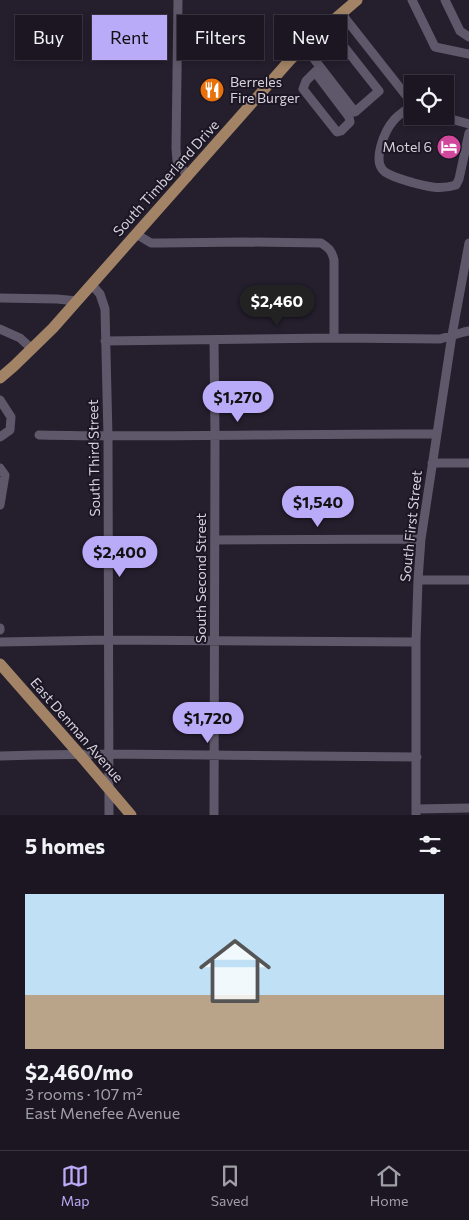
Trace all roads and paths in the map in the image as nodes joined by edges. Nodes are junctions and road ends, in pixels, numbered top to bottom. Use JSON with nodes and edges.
{"nodes":[{"id":1,"x":178,"y":0,"type":"edge"},
{"id":2,"x":357,"y":0,"type":"edge"},
{"id":3,"x":412,"y":0,"type":"edge"},
{"id":4,"x":444,"y":0,"type":"edge"},
{"id":5,"x":341,"y":13,"type":"junction"},
{"id":6,"x":338,"y":15,"type":"edge"},
{"id":7,"x":469,"y":37,"type":"edge"},
{"id":8,"x":347,"y":51,"type":"edge"},
{"id":9,"x":469,"y":54,"type":"edge"},
{"id":10,"x":291,"y":60,"type":"edge"},
{"id":11,"x":312,"y":60,"type":"edge"},
{"id":12,"x":317,"y":70,"type":"junction"},
{"id":13,"x":404,"y":93,"type":"edge"},
{"id":14,"x":404,"y":111,"type":"edge"},
{"id":15,"x":454,"y":120,"type":"edge"},
{"id":16,"x":469,"y":124,"type":"edge"},
{"id":17,"x":469,"y":134,"type":"edge"},
{"id":18,"x":188,"y":177,"type":"junction"},
{"id":19,"x":136,"y":234,"type":"junction"},
{"id":20,"x":469,"y":243,"type":"edge"},
{"id":21,"x":92,"y":285,"type":"junction"},
{"id":22,"x":0,"y":298,"type":"edge"},
{"id":23,"x":77,"y":301,"type":"junction"},
{"id":24,"x":0,"y":329,"type":"edge"},
{"id":25,"x":469,"y":332,"type":"edge"},
{"id":26,"x":452,"y":335,"type":"junction"},
{"id":27,"x":334,"y":338,"type":"junction"},
{"id":28,"x":214,"y":340,"type":"junction"},
{"id":29,"x":105,"y":341,"type":"junction"},
{"id":30,"x":32,"y":349,"type":"junction"},
{"id":31,"x":0,"y":378,"type":"edge"},
{"id":32,"x":0,"y":401,"type":"edge"},
{"id":33,"x":436,"y":434,"type":"junction"},
{"id":34,"x":39,"y":435,"type":"dead end"},
{"id":35,"x":215,"y":436,"type":"junction"},
{"id":36,"x":0,"y":437,"type":"edge"},
{"id":37,"x":108,"y":437,"type":"junction"},
{"id":38,"x":432,"y":463,"type":"junction"},
{"id":39,"x":469,"y":463,"type":"edge"},
{"id":40,"x":0,"y":468,"type":"edge"},
{"id":41,"x":0,"y":502,"type":"edge"},
{"id":42,"x":421,"y":539,"type":"junction"},
{"id":43,"x":215,"y":540,"type":"junction"},
{"id":44,"x":418,"y":580,"type":"junction"},
{"id":45,"x":469,"y":580,"type":"edge"},
{"id":46,"x":108,"y":640,"type":"junction"},
{"id":47,"x":0,"y":642,"type":"edge"},
{"id":48,"x":215,"y":642,"type":"junction"},
{"id":49,"x":416,"y":642,"type":"junction"},
{"id":50,"x":0,"y":664,"type":"edge"},
{"id":51,"x":109,"y":754,"type":"junction"},
{"id":52,"x":80,"y":755,"type":"junction"},
{"id":53,"x":0,"y":756,"type":"edge"},
{"id":54,"x":214,"y":756,"type":"junction"},
{"id":55,"x":417,"y":757,"type":"junction"},
{"id":56,"x":109,"y":790,"type":"junction"},
{"id":57,"x":469,"y":808,"type":"edge"},
{"id":58,"x":416,"y":812,"type":"edge"},
{"id":59,"x":109,"y":815,"type":"edge"},
{"id":60,"x":131,"y":815,"type":"edge"},
{"id":61,"x":214,"y":815,"type":"edge"}],
"edges":[{"from":1,"to":18,"type":"street"},
{"from":2,"to":5,"type":"main road","name":"South Timberland Drive"},
{"from":3,"to":9,"type":"street"},
{"from":4,"to":7,"type":"street"},
{"from":5,"to":6,"type":"main road","name":"South Timberland Drive"},
{"from":5,"to":13,"type":"street"},
{"from":8,"to":12,"type":"street"},
{"from":10,"to":18,"type":"main road","name":"South Timberland Drive"},
{"from":11,"to":12,"type":"street"},
{"from":12,"to":12,"type":"street"},
{"from":14,"to":17,"type":"street"},
{"from":15,"to":16,"type":"street"},
{"from":18,"to":19,"type":"main road","name":"South Timberland Drive"},
{"from":19,"to":21,"type":"main road","name":"South Timberland Drive"},
{"from":19,"to":27,"type":"street"},
{"from":20,"to":26,"type":"street","name":"South First Street"},
{"from":21,"to":23,"type":"main road","name":"South Timberland Drive"},
{"from":21,"to":29,"type":"street","name":"South Third Street"},
{"from":22,"to":23,"type":"street"},
{"from":23,"to":30,"type":"main road","name":"South Timberland Drive"},
{"from":24,"to":30,"type":"street"},
{"from":25,"to":26,"type":"street"},
{"from":26,"to":27,"type":"street"},
{"from":26,"to":33,"type":"street","name":"South First Street"},
{"from":27,"to":28,"type":"street"},
{"from":28,"to":29,"type":"street"},
{"from":28,"to":35,"type":"street","name":"South Second Street"},
{"from":29,"to":37,"type":"street","name":"South Third Street"},
{"from":30,"to":31,"type":"main road","name":"South Timberland Drive"},
{"from":32,"to":36,"type":"street"},
{"from":33,"to":35,"type":"street"},
{"from":33,"to":38,"type":"street","name":"South First Street"},
{"from":34,"to":37,"type":"street"},
{"from":35,"to":37,"type":"street"},
{"from":35,"to":43,"type":"street","name":"South Second Street"},
{"from":37,"to":46,"type":"street","name":"South Third Street"},
{"from":38,"to":39,"type":"street"},
{"from":38,"to":42,"type":"street","name":"South First Street"},
{"from":40,"to":41,"type":"street"},
{"from":42,"to":43,"type":"street"},
{"from":42,"to":44,"type":"street","name":"South First Street"},
{"from":43,"to":48,"type":"street","name":"South Second Street"},
{"from":44,"to":45,"type":"street"},
{"from":44,"to":49,"type":"street","name":"South First Street"},
{"from":46,"to":47,"type":"street"},
{"from":46,"to":48,"type":"street"},
{"from":46,"to":51,"type":"street","name":"South Third Street"},
{"from":48,"to":49,"type":"street"},
{"from":48,"to":54,"type":"street","name":"South Second Street"},
{"from":49,"to":55,"type":"street","name":"South First Street"},
{"from":50,"to":52,"type":"main road","name":"East Denman Avenue"},
{"from":51,"to":52,"type":"street"},
{"from":51,"to":54,"type":"street"},
{"from":51,"to":56,"type":"street","name":"South Third Street"},
{"from":52,"to":53,"type":"street"},
{"from":52,"to":56,"type":"main road","name":"East Denman Avenue"},
{"from":54,"to":55,"type":"street"},
{"from":54,"to":61,"type":"street","name":"South Second Street"},
{"from":55,"to":58,"type":"street","name":"South First Street"},
{"from":56,"to":59,"type":"street","name":"South Third Street"},
{"from":56,"to":60,"type":"main road","name":"East Denman Avenue"},
{"from":57,"to":58,"type":"street"}]}
